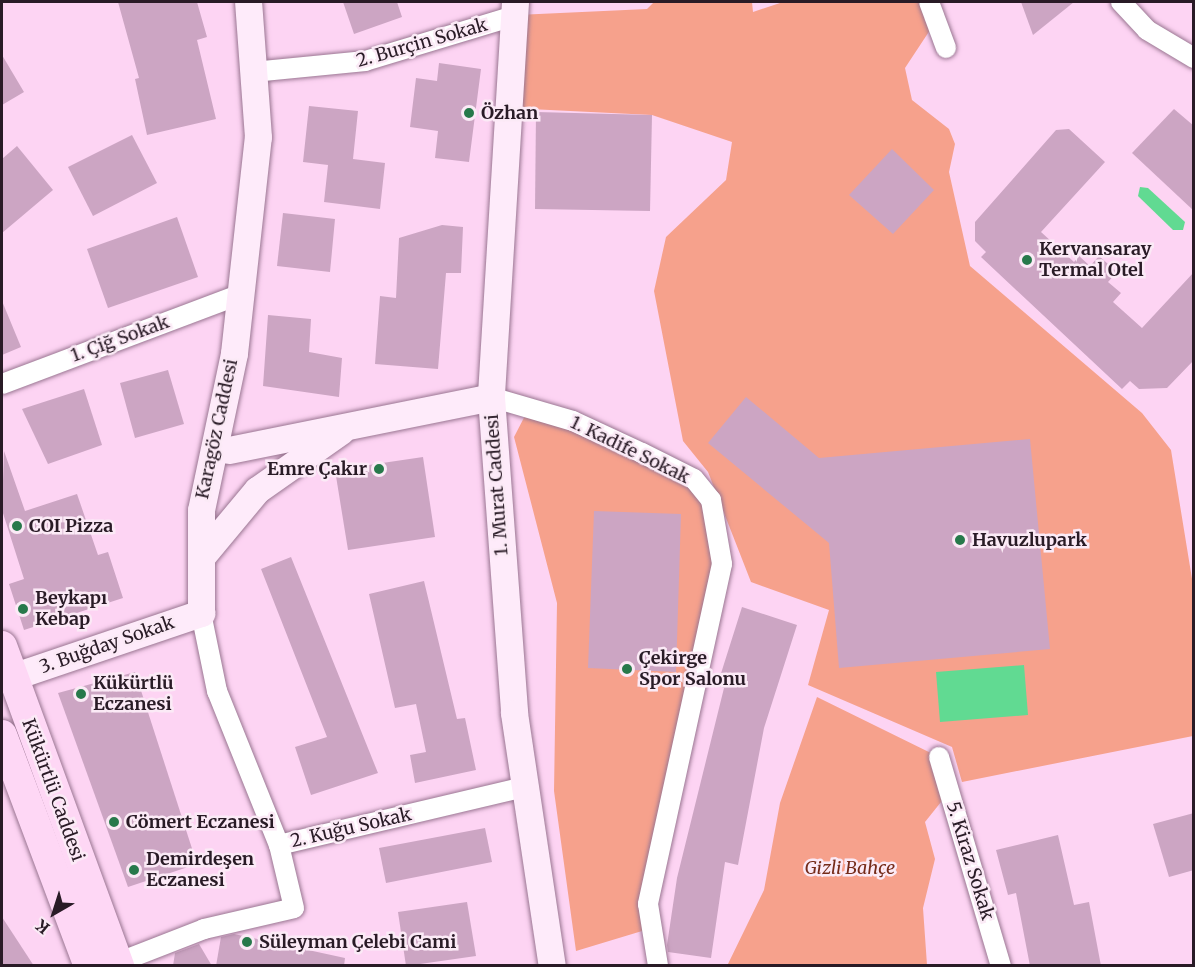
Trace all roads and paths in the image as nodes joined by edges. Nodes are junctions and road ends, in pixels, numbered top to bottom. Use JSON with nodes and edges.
{"nodes":[{"id":1,"x":249,"y":2,"type":"edge"},
{"id":2,"x":929,"y":2,"type":"edge"},
{"id":3,"x":1121,"y":2,"type":"edge"},
{"id":4,"x":516,"y":8,"type":"edge"},
{"id":5,"x":946,"y":48,"type":"dead end"},
{"id":6,"x":1194,"y":58,"type":"edge"},
{"id":7,"x":253,"y":72,"type":"junction"},
{"id":8,"x":239,"y":295,"type":"junction"},
{"id":9,"x":2,"y":384,"type":"edge"},
{"id":10,"x":491,"y":397,"type":"junction"},
{"id":11,"x":223,"y":401,"type":"junction"},
{"id":12,"x":345,"y":429,"type":"junction"},
{"id":13,"x":274,"y":438,"type":"junction"},
{"id":14,"x":215,"y":464,"type":"junction"},
{"id":15,"x":253,"y":494,"type":"junction"},
{"id":16,"x":202,"y":556,"type":"junction"},
{"id":17,"x":201,"y":613,"type":"junction"},
{"id":18,"x":2,"y":646,"type":"edge"},
{"id":19,"x":12,"y":677,"type":"junction"},
{"id":20,"x":2,"y":735,"type":"edge"},
{"id":21,"x":939,"y":757,"type":"dead end"},
{"id":22,"x":525,"y":787,"type":"junction"},
{"id":23,"x":279,"y":845,"type":"junction"},
{"id":24,"x":108,"y":965,"type":"edge"},
{"id":25,"x":552,"y":966,"type":"edge"},
{"id":26,"x":658,"y":966,"type":"edge"},
{"id":27,"x":1001,"y":966,"type":"edge"}],
"edges":[{"from":1,"to":7,"type":"street","name":"Karagöz Caddesi"},
{"from":2,"to":5,"type":"street"},
{"from":3,"to":6,"type":"street"},
{"from":4,"to":7,"type":"street","name":"2. Burçin Sokak"},
{"from":4,"to":10,"type":"street","name":"1. Murat Caddesi"},
{"from":7,"to":8,"type":"street","name":"Karagöz Caddesi"},
{"from":8,"to":9,"type":"street","name":"1. Çiğ Sokak"},
{"from":8,"to":11,"type":"street","name":"Karagöz Caddesi"},
{"from":10,"to":12,"type":"street"},
{"from":10,"to":22,"type":"street","name":"1. Murat Caddesi"},
{"from":10,"to":26,"type":"street","name":"1. Kadife Sokak"},
{"from":11,"to":13,"type":"street"},
{"from":11,"to":14,"type":"street","name":"Karagöz Caddesi"},
{"from":12,"to":13,"type":"street"},
{"from":12,"to":15,"type":"street"},
{"from":13,"to":14,"type":"street"},
{"from":14,"to":15,"type":"street"},
{"from":14,"to":15,"type":"street"},
{"from":14,"to":16,"type":"street","name":"Karagöz Caddesi"},
{"from":15,"to":16,"type":"street"},
{"from":16,"to":17,"type":"street","name":"Karagöz Caddesi"},
{"from":17,"to":19,"type":"street","name":"3. Buğday Sokak"},
{"from":17,"to":23,"type":"street","name":"Karagöz Caddesi"},
{"from":18,"to":19,"type":"main road","name":"Kükürtlü Caddesi"},
{"from":19,"to":24,"type":"main road","name":"Kükürtlü Caddesi"},
{"from":20,"to":24,"type":"main road","name":"Kükürtlü Caddesi"},
{"from":21,"to":27,"type":"street","name":"5. Kiraz Sokak"},
{"from":22,"to":23,"type":"street","name":"2. Kuğu Sokak"},
{"from":22,"to":25,"type":"street","name":"1. Murat Caddesi"},
{"from":23,"to":24,"type":"street","name":"2. Kuğu Sokak"}]}
